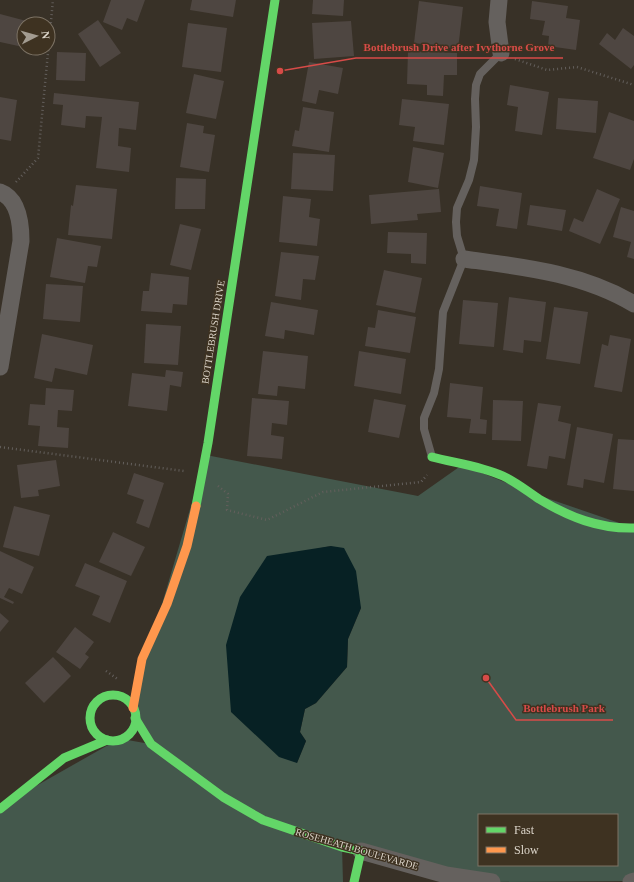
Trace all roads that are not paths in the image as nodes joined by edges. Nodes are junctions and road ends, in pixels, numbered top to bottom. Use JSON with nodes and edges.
{"nodes":[{"id":1,"x":275,"y":0,"type":"edge"},
{"id":2,"x":499,"y":0,"type":"edge"},
{"id":3,"x":501,"y":53,"type":"joint"},
{"id":4,"x":3,"y":193,"type":"edge"},
{"id":5,"x":464,"y":259,"type":"junction"},
{"id":6,"x":634,"y":304,"type":"edge"},
{"id":7,"x":0,"y":367,"type":"edge"},
{"id":8,"x":436,"y":459,"type":"joint"},
{"id":9,"x":634,"y":528,"type":"edge"},
{"id":10,"x":142,"y":659,"type":"junction"},
{"id":11,"x":131,"y":670,"type":"dead end"},
{"id":12,"x":117,"y":686,"type":"dead end"},
{"id":13,"x":109,"y":696,"type":"junction"},
{"id":14,"x":133,"y":708,"type":"junction"},
{"id":15,"x":90,"y":715,"type":"junction"},
{"id":16,"x":135,"y":718,"type":"junction"},
{"id":17,"x":83,"y":727,"type":"dead end"},
{"id":18,"x":122,"y":739,"type":"junction"},
{"id":19,"x":107,"y":740,"type":"junction"},
{"id":20,"x":151,"y":744,"type":"junction"},
{"id":21,"x":72,"y":746,"type":"dead end"},
{"id":22,"x":64,"y":758,"type":"junction"},
{"id":23,"x":0,"y":809,"type":"edge"},
{"id":24,"x":362,"y":851,"type":"junction"},
{"id":25,"x":634,"y":881,"type":"edge"},
{"id":26,"x":354,"y":882,"type":"edge"},
{"id":27,"x":492,"y":882,"type":"edge"},
{"id":28,"x":631,"y":882,"type":"edge"}],
"edges":[{"from":1,"to":10,"type":"street","name":"BOTTLEBRUSH DRIVE"},
{"from":2,"to":3,"type":"street"},
{"from":3,"to":5,"type":"lane"},
{"from":4,"to":7,"type":"street"},
{"from":5,"to":6,"type":"street"},
{"from":5,"to":8,"type":"lane"},
{"from":8,"to":9,"type":"street"},
{"from":10,"to":11,"type":"street","name":"BOTTLEBRUSH DRIVE"},
{"from":10,"to":14,"type":"street","name":"BOTTLEBRUSH DRIVE"},
{"from":12,"to":13,"type":"street"},
{"from":13,"to":14,"type":"street"},
{"from":13,"to":15,"type":"street"},
{"from":14,"to":16,"type":"street"},
{"from":15,"to":17,"type":"street"},
{"from":15,"to":19,"type":"street"},
{"from":16,"to":18,"type":"street"},
{"from":16,"to":20,"type":"street","name":"ROSEHEATH BOULEVARDE"},
{"from":18,"to":19,"type":"street"},
{"from":18,"to":20,"type":"street","name":"ROSEHEATH BOULEVARDE"},
{"from":19,"to":22,"type":"street"},
{"from":20,"to":24,"type":"street","name":"ROSEHEATH BOULEVARDE"},
{"from":21,"to":22,"type":"street"},
{"from":22,"to":23,"type":"street"},
{"from":24,"to":26,"type":"street"},
{"from":24,"to":27,"type":"street","name":"ROSEHEATH BOULEVARDE"},
{"from":25,"to":28,"type":"street"}]}
